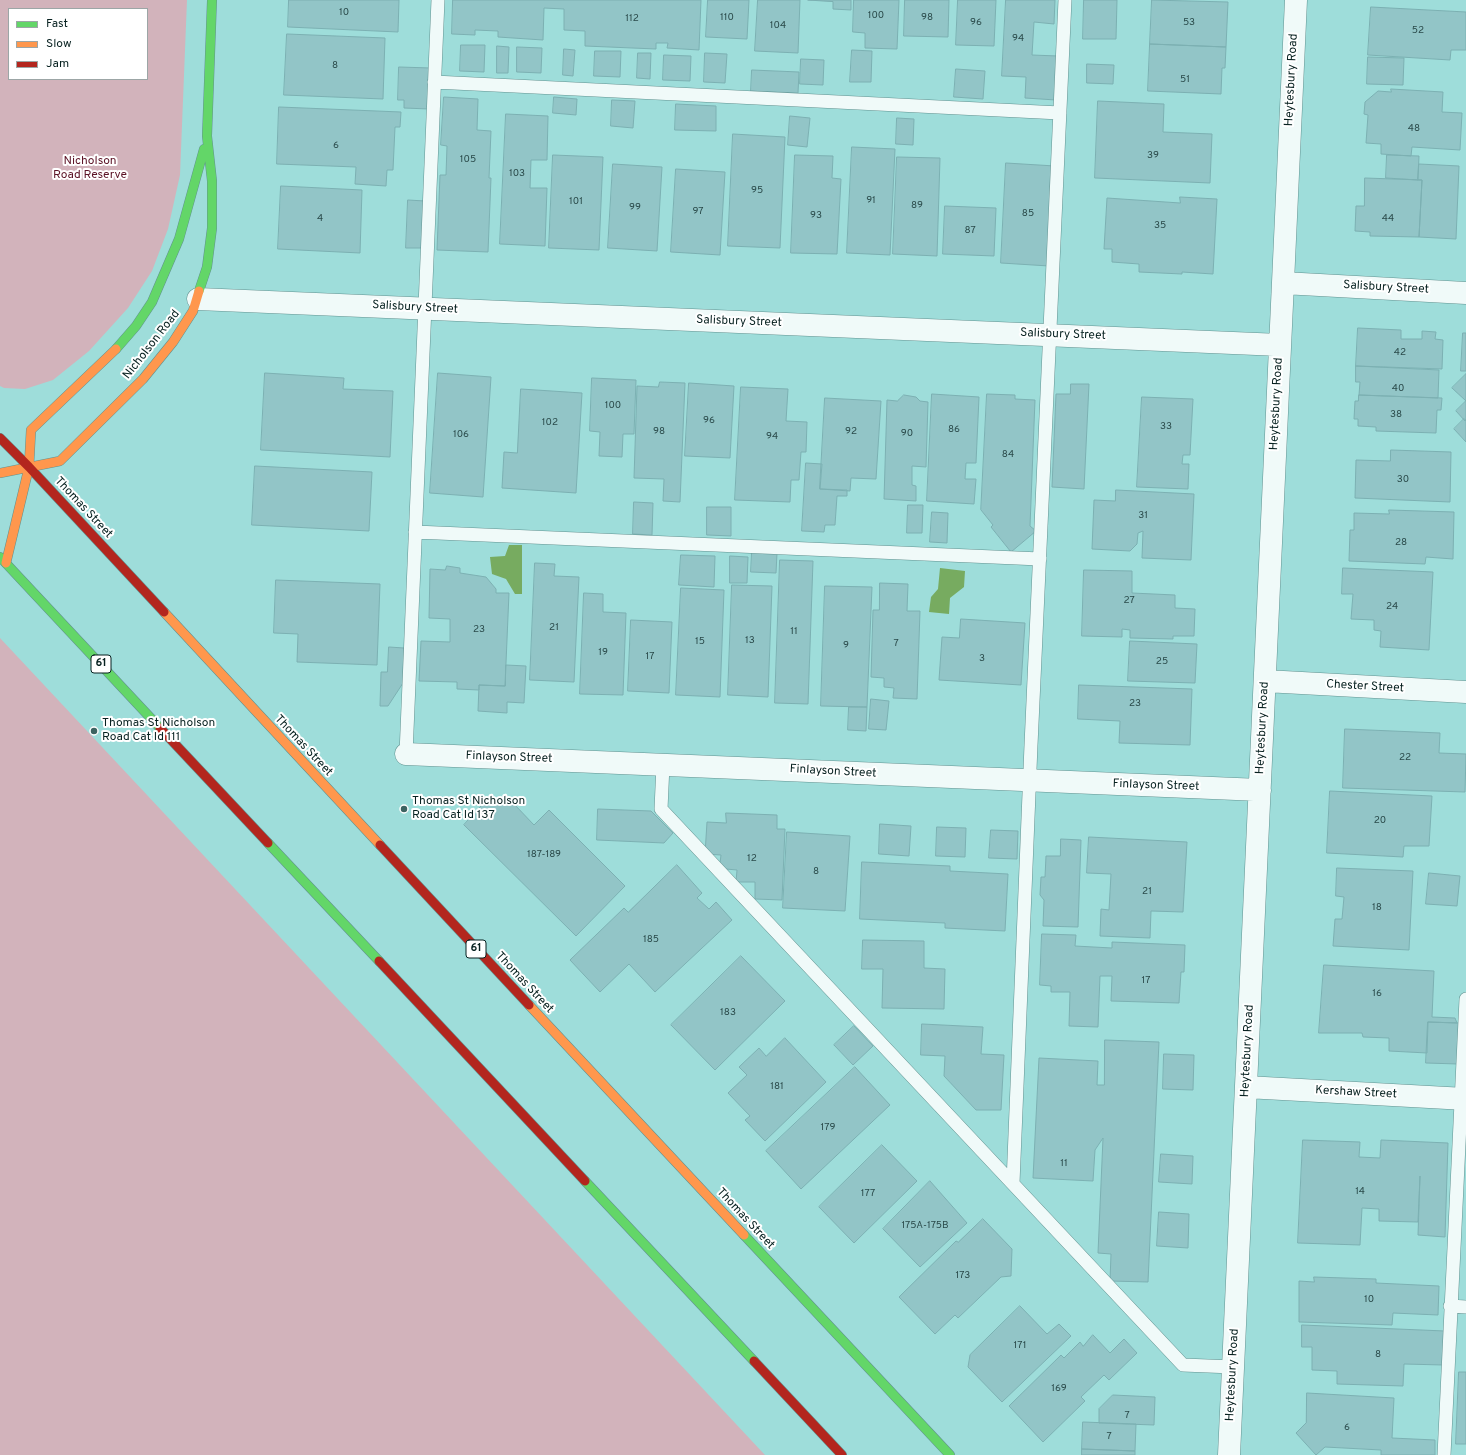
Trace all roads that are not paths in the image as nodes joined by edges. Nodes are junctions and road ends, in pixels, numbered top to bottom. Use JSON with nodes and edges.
{"nodes":[{"id":1,"x":212,"y":0,"type":"edge"},
{"id":2,"x":438,"y":0,"type":"edge"},
{"id":3,"x":1065,"y":0,"type":"edge"},
{"id":4,"x":1296,"y":0,"type":"edge"},
{"id":5,"x":434,"y":82,"type":"junction"},
{"id":6,"x":1060,"y":114,"type":"junction"},
{"id":7,"x":207,"y":136,"type":"junction"},
{"id":8,"x":1283,"y":283,"type":"junction"},
{"id":9,"x":1466,"y":293,"type":"edge"},
{"id":10,"x":198,"y":299,"type":"junction"},
{"id":11,"x":424,"y":309,"type":"junction"},
{"id":12,"x":1050,"y":335,"type":"junction"},
{"id":13,"x":1280,"y":345,"type":"junction"},
{"id":14,"x":0,"y":438,"type":"edge"},
{"id":15,"x":29,"y":467,"type":"junction"},
{"id":16,"x":0,"y":473,"type":"edge"},
{"id":17,"x":415,"y":532,"type":"junction"},
{"id":18,"x":1040,"y":559,"type":"junction"},
{"id":19,"x":3,"y":560,"type":"edge"},
{"id":20,"x":1265,"y":681,"type":"junction"},
{"id":21,"x":1466,"y":692,"type":"edge"},
{"id":22,"x":406,"y":754,"type":"joint"},
{"id":23,"x":662,"y":765,"type":"junction"},
{"id":24,"x":1030,"y":781,"type":"junction"},
{"id":25,"x":1260,"y":790,"type":"junction"},
{"id":26,"x":1466,"y":999,"type":"edge"},
{"id":27,"x":1246,"y":1087,"type":"junction"},
{"id":28,"x":1464,"y":1098,"type":"edge"},
{"id":29,"x":1013,"y":1183,"type":"junction"},
{"id":30,"x":1450,"y":1306,"type":"junction"},
{"id":31,"x":1466,"y":1306,"type":"edge"},
{"id":32,"x":1233,"y":1368,"type":"junction"},
{"id":33,"x":842,"y":1455,"type":"edge"},
{"id":34,"x":950,"y":1455,"type":"edge"},
{"id":35,"x":1229,"y":1455,"type":"edge"},
{"id":36,"x":1444,"y":1455,"type":"edge"}],
"edges":[{"from":1,"to":7,"type":"main road","name":"Nicholson Road"},
{"from":2,"to":5,"type":"lane"},
{"from":3,"to":6,"type":"lane"},
{"from":4,"to":8,"type":"street","name":"Heytesbury Road"},
{"from":5,"to":6,"type":"lane"},
{"from":5,"to":11,"type":"lane"},
{"from":6,"to":12,"type":"lane"},
{"from":7,"to":10,"type":"main road","name":"Nicholson Road"},
{"from":7,"to":15,"type":"main road","name":"Nicholson Road"},
{"from":8,"to":9,"type":"street","name":"Salisbury Street"},
{"from":8,"to":13,"type":"street","name":"Heytesbury Road"},
{"from":10,"to":11,"type":"street","name":"Salisbury Street"},
{"from":10,"to":15,"type":"main road","name":"Nicholson Road"},
{"from":11,"to":12,"type":"street","name":"Salisbury Street"},
{"from":11,"to":17,"type":"lane"},
{"from":12,"to":13,"type":"street","name":"Salisbury Street"},
{"from":12,"to":18,"type":"lane"},
{"from":13,"to":20,"type":"street","name":"Heytesbury Road"},
{"from":14,"to":15,"type":"main road","name":"Thomas Street","number":"61"},
{"from":15,"to":16,"type":"main road","name":"Nicholson Road"},
{"from":15,"to":19,"type":"main road","name":"Nicholson Road"},
{"from":15,"to":34,"type":"main road","name":"Thomas Street","number":"61"},
{"from":17,"to":18,"type":"lane"},
{"from":17,"to":22,"type":"lane"},
{"from":18,"to":24,"type":"lane"},
{"from":19,"to":33,"type":"main road","number":"61"},
{"from":20,"to":21,"type":"street","name":"Chester Street"},
{"from":20,"to":25,"type":"street","name":"Heytesbury Road"},
{"from":22,"to":23,"type":"street","name":"Finlayson Street"},
{"from":23,"to":24,"type":"street","name":"Finlayson Street"},
{"from":23,"to":29,"type":"lane"},
{"from":24,"to":25,"type":"street","name":"Finlayson Street"},
{"from":24,"to":29,"type":"lane"},
{"from":25,"to":27,"type":"street","name":"Heytesbury Road"},
{"from":26,"to":28,"type":"lane"},
{"from":27,"to":28,"type":"street","name":"Kershaw Street"},
{"from":27,"to":32,"type":"street","name":"Heytesbury Road"},
{"from":28,"to":30,"type":"lane"},
{"from":29,"to":32,"type":"lane"},
{"from":30,"to":31,"type":"lane"},
{"from":30,"to":36,"type":"lane"},
{"from":32,"to":35,"type":"street","name":"Heytesbury Road"}]}
